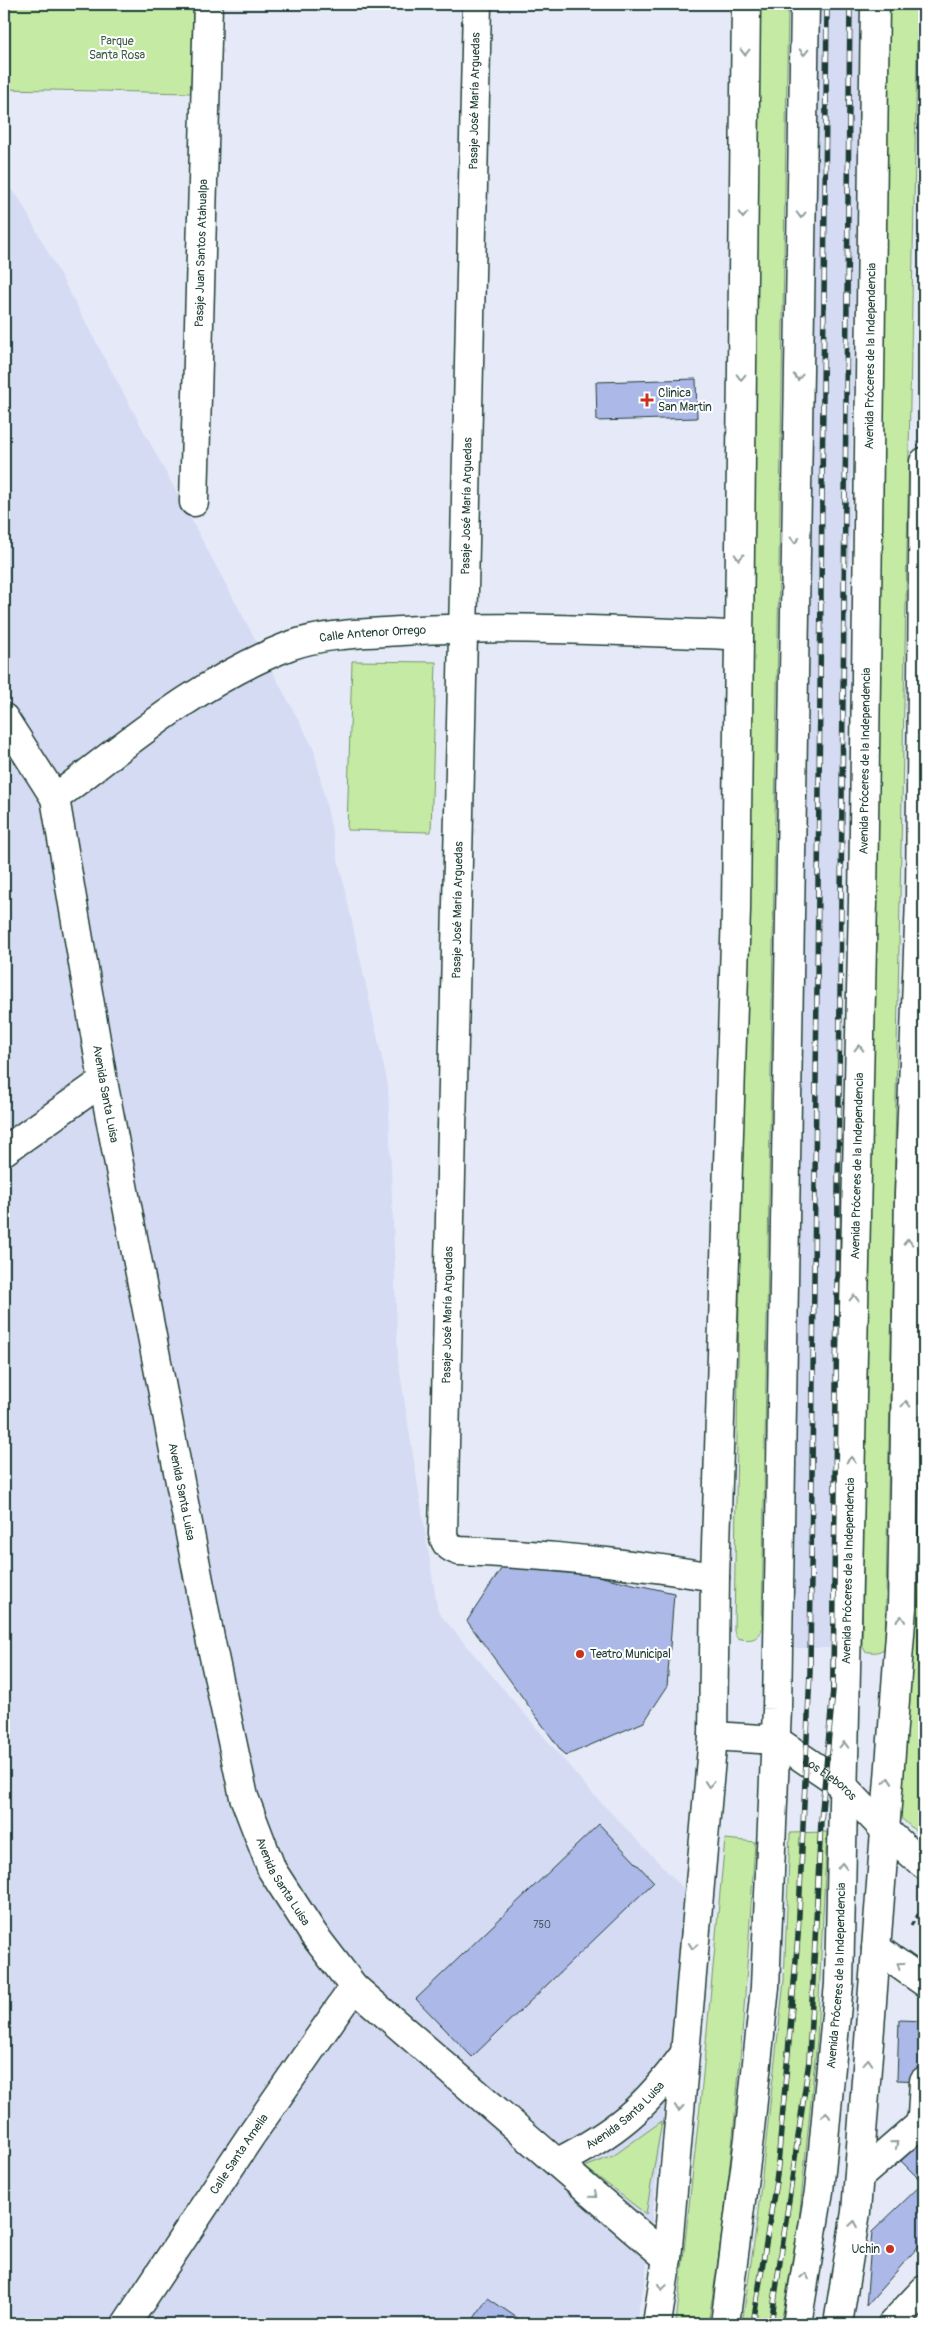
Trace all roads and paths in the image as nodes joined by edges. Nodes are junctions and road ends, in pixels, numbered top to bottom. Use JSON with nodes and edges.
{"nodes":[{"id":1,"x":208,"y":4,"type":"edge"},
{"id":2,"x":477,"y":4,"type":"edge"},
{"id":3,"x":746,"y":4,"type":"edge"},
{"id":4,"x":805,"y":4,"type":"edge"},
{"id":5,"x":875,"y":4,"type":"edge"},
{"id":6,"x":924,"y":462,"type":"edge"},
{"id":7,"x":194,"y":502,"type":"dead end"},
{"id":8,"x":464,"y":627,"type":"junction"},
{"id":9,"x":738,"y":635,"type":"junction"},
{"id":10,"x":4,"y":718,"type":"edge"},
{"id":11,"x":55,"y":798,"type":"junction"},
{"id":12,"x":922,"y":933,"type":"edge"},
{"id":13,"x":103,"y":1081,"type":"junction"},
{"id":14,"x":4,"y":1151,"type":"edge"},
{"id":15,"x":917,"y":1195,"type":"edge"},
{"id":16,"x":915,"y":1441,"type":"edge"},
{"id":17,"x":904,"y":1475,"type":"junction"},
{"id":18,"x":924,"y":1538,"type":"edge"},
{"id":19,"x":715,"y":1577,"type":"junction"},
{"id":20,"x":713,"y":1736,"type":"junction"},
{"id":21,"x":776,"y":1740,"type":"junction"},
{"id":22,"x":842,"y":1785,"type":"junction"},
{"id":23,"x":884,"y":1830,"type":"junction"},
{"id":24,"x":924,"y":1865,"type":"edge"},
{"id":25,"x":924,"y":1905,"type":"edge"},
{"id":26,"x":908,"y":1931,"type":"dead end"},
{"id":27,"x":876,"y":1948,"type":"junction"},
{"id":28,"x":924,"y":1982,"type":"edge"},
{"id":29,"x":354,"y":1987,"type":"junction"},
{"id":30,"x":683,"y":2056,"type":"junction"},
{"id":31,"x":924,"y":2081,"type":"edge"},
{"id":32,"x":558,"y":2162,"type":"junction"},
{"id":33,"x":859,"y":2177,"type":"junction"},
{"id":34,"x":667,"y":2258,"type":"junction"},
{"id":35,"x":924,"y":2290,"type":"edge"},
{"id":36,"x":126,"y":2324,"type":"edge"},
{"id":37,"x":657,"y":2324,"type":"edge"},
{"id":38,"x":725,"y":2324,"type":"edge"},
{"id":39,"x":797,"y":2324,"type":"edge"},
{"id":40,"x":838,"y":2324,"type":"edge"},
{"id":41,"x":892,"y":2324,"type":"edge"}],
"edges":[{"from":1,"to":7,"type":"main road","name":"Pasaje Juan Santos Atahualpa"},
{"from":2,"to":8,"type":"main road","name":"Pasaje José María Arguedas"},
{"from":3,"to":9,"type":"main road","one_way":true},
{"from":4,"to":21,"type":"main road","one_way":true},
{"from":22,"to":5,"type":"main road","name":"Avenida Próceres de la Independencia","one_way":true},
{"from":6,"to":12,"type":"main road"},
{"from":8,"to":9,"type":"main road","name":"Calle Antenor Orrego"},
{"from":8,"to":11,"type":"main road","name":"Calle Antenor Orrego"},
{"from":8,"to":19,"type":"main road","name":"Pasaje José María Arguedas"},
{"from":9,"to":19,"type":"main road"},
{"from":10,"to":11,"type":"main road","name":"Avenida Santa Luisa"},
{"from":11,"to":13,"type":"main road","name":"Avenida Santa Luisa"},
{"from":12,"to":15,"type":"main road"},
{"from":13,"to":14,"type":"main road"},
{"from":13,"to":29,"type":"main road","name":"Avenida Santa Luisa"},
{"from":16,"to":15,"type":"main road","one_way":true},
{"from":16,"to":17,"type":"main road"},
{"from":17,"to":18,"type":"main road"},
{"from":23,"to":17,"type":"main road","one_way":true},
{"from":19,"to":20,"type":"main road"},
{"from":20,"to":21,"type":"main road"},
{"from":20,"to":30,"type":"main road","one_way":true},
{"from":21,"to":22,"type":"main road","name":"Los Eleboros"},
{"from":21,"to":38,"type":"main road"},
{"from":22,"to":23,"type":"main road","name":"Los Eleboros"},
{"from":39,"to":22,"type":"main road","name":"Avenida Próceres de la Independencia","one_way":true},
{"from":23,"to":24,"type":"main road","name":"Los Eleboros"},
{"from":23,"to":27,"type":"main road"},
{"from":25,"to":26,"type":"path"},
{"from":28,"to":27,"type":"main road","one_way":true},
{"from":33,"to":27,"type":"main road","one_way":true},
{"from":29,"to":32,"type":"main road","name":"Avenida Santa Luisa"},
{"from":29,"to":36,"type":"main road","name":"Calle Santa Amelia"},
{"from":30,"to":32,"type":"main road","name":"Avenida Santa Luisa"},
{"from":30,"to":34,"type":"main road","one_way":true},
{"from":33,"to":31,"type":"main road","one_way":true},
{"from":32,"to":34,"type":"main road","name":"Avenida Santa Luisa","one_way":true},
{"from":40,"to":33,"type":"main road","one_way":true},
{"from":34,"to":37,"type":"main road","one_way":true},
{"from":35,"to":41,"type":"main road"}]}
